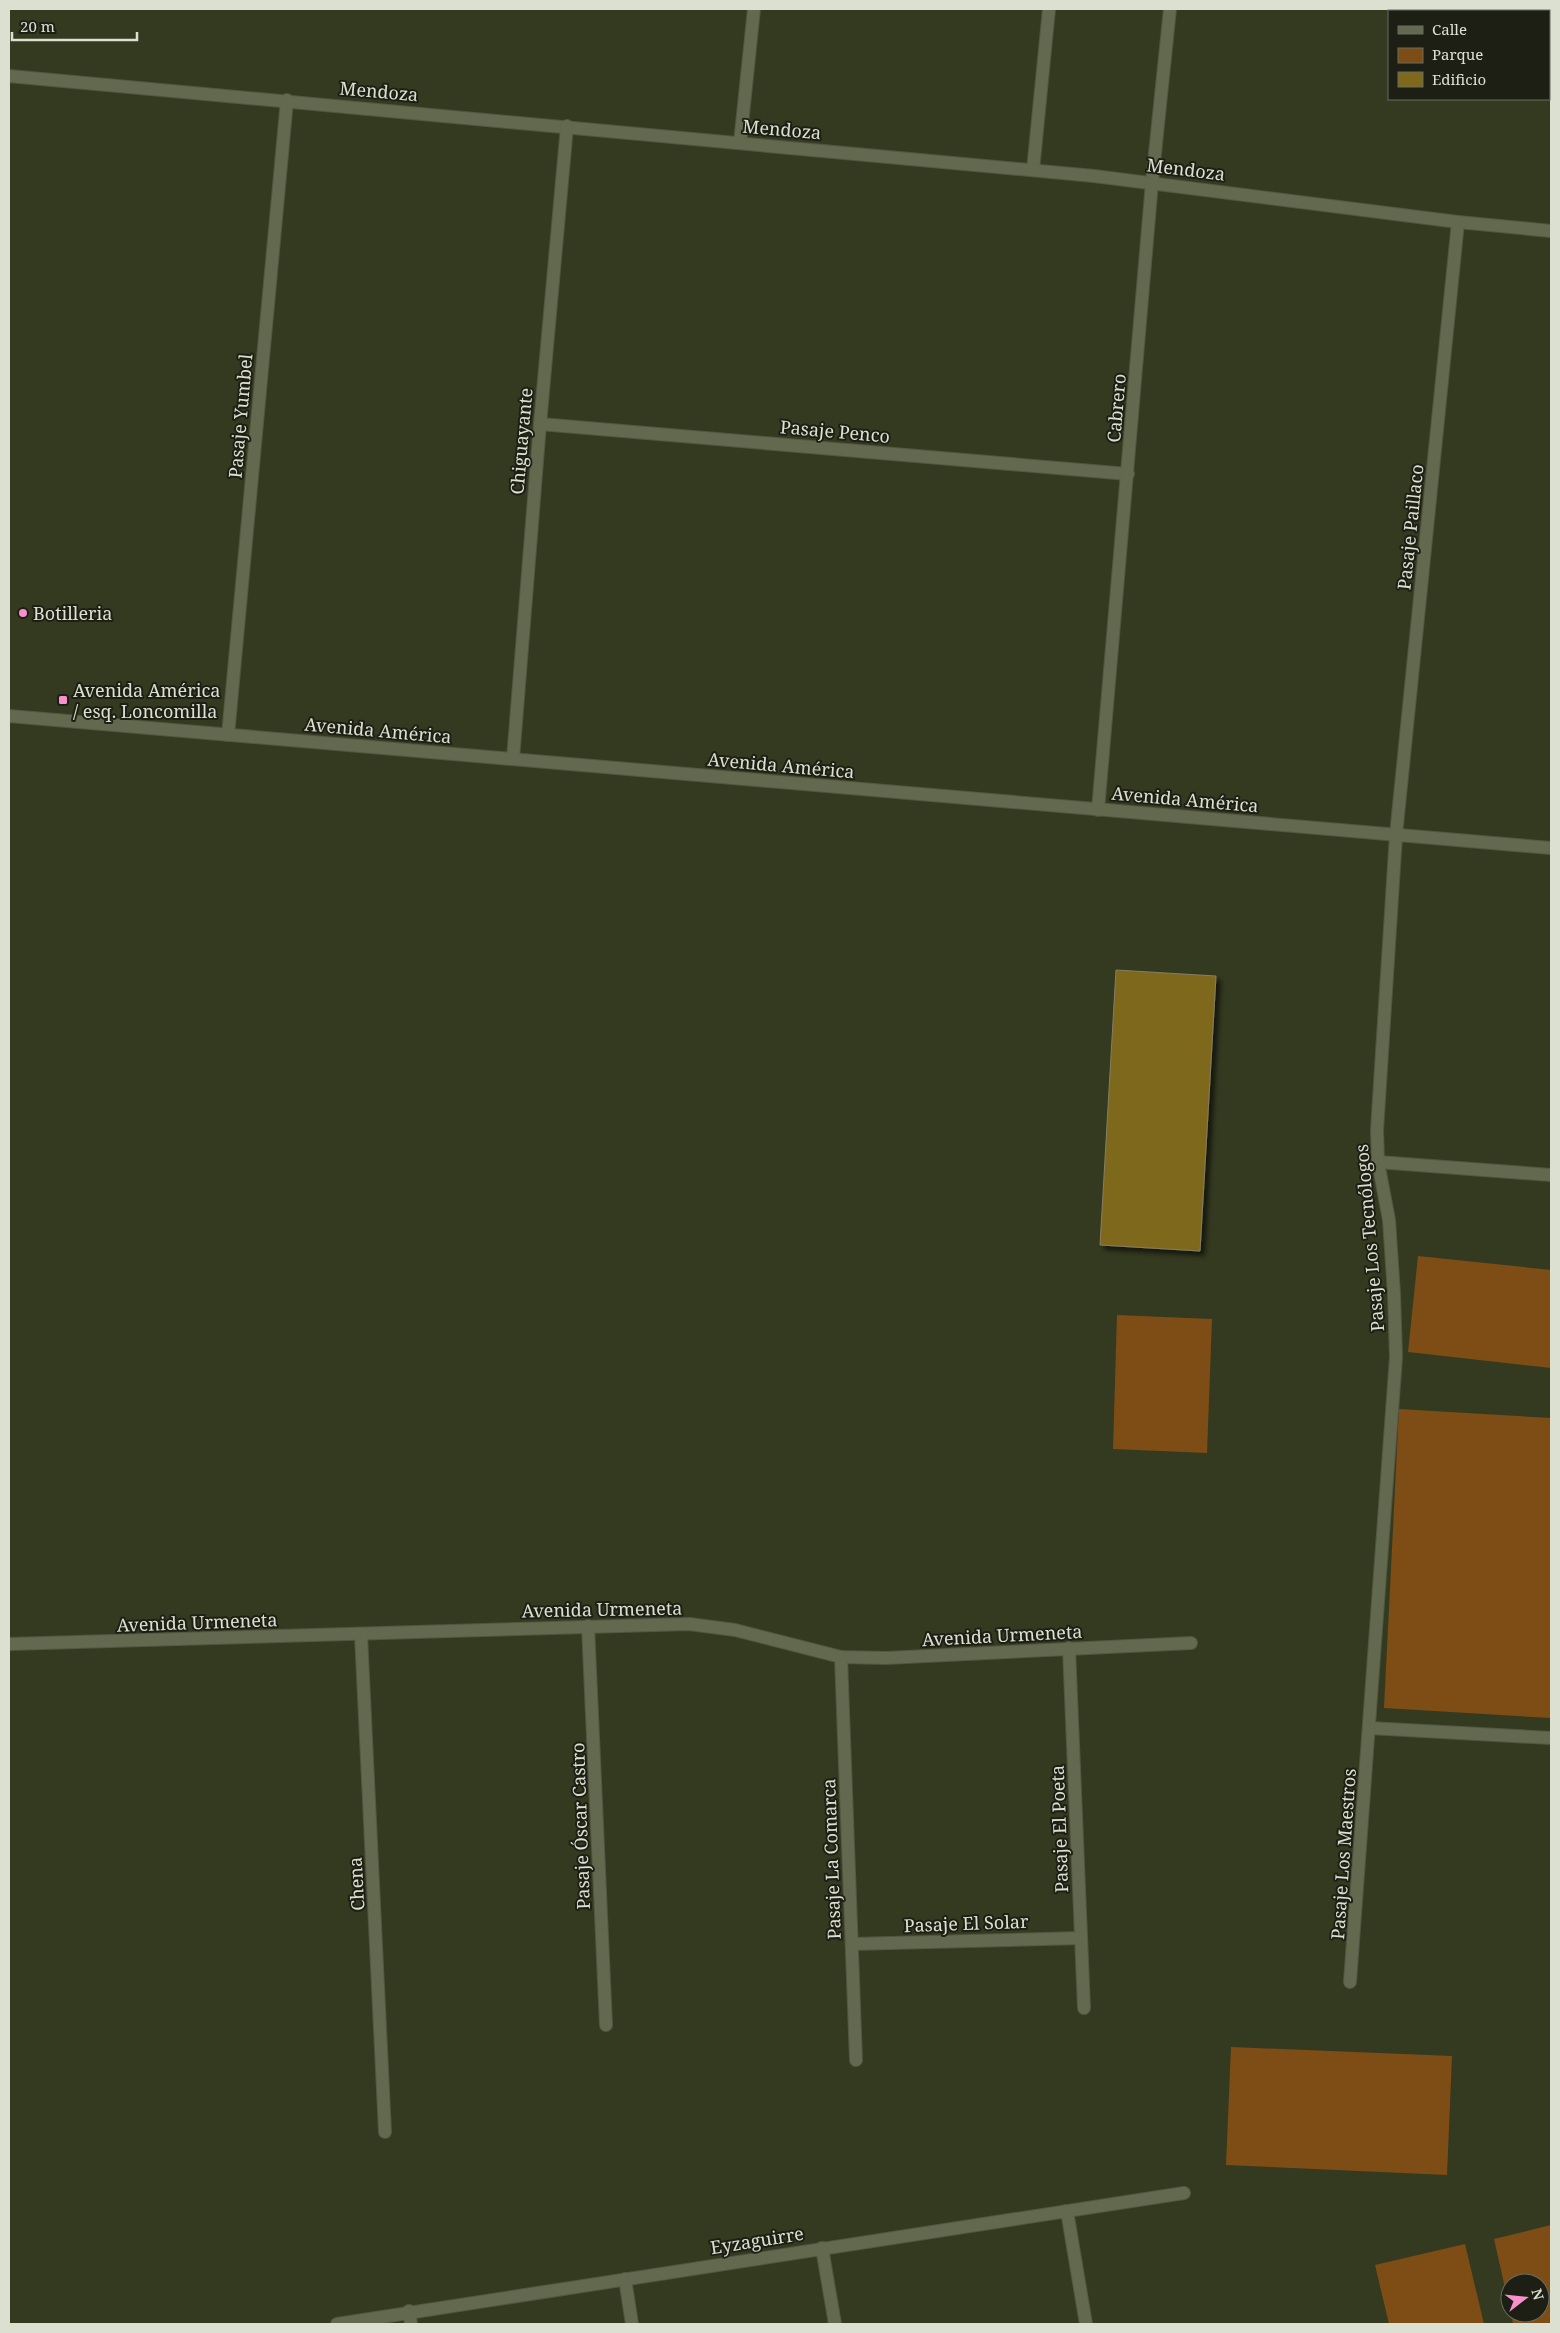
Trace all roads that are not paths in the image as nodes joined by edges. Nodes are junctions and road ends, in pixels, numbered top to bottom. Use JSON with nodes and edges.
{"nodes":[{"id":1,"x":754,"y":9,"type":"edge"},
{"id":2,"x":1050,"y":9,"type":"edge"},
{"id":3,"x":1170,"y":9,"type":"edge"},
{"id":4,"x":9,"y":76,"type":"edge"},
{"id":5,"x":287,"y":100,"type":"junction"},
{"id":6,"x":567,"y":126,"type":"junction"},
{"id":7,"x":740,"y":143,"type":"junction"},
{"id":8,"x":1032,"y":170,"type":"junction"},
{"id":9,"x":1152,"y":182,"type":"junction"},
{"id":10,"x":1458,"y":222,"type":"junction"},
{"id":11,"x":1551,"y":231,"type":"edge"},
{"id":12,"x":540,"y":424,"type":"junction"},
{"id":13,"x":1128,"y":474,"type":"junction"},
{"id":14,"x":9,"y":716,"type":"edge"},
{"id":15,"x":228,"y":735,"type":"junction"},
{"id":16,"x":513,"y":759,"type":"junction"},
{"id":17,"x":1098,"y":810,"type":"junction"},
{"id":18,"x":1396,"y":835,"type":"junction"},
{"id":19,"x":1551,"y":848,"type":"edge"},
{"id":20,"x":1378,"y":1162,"type":"junction"},
{"id":21,"x":1551,"y":1175,"type":"edge"},
{"id":22,"x":588,"y":1626,"type":"junction"},
{"id":23,"x":361,"y":1635,"type":"junction"},
{"id":24,"x":1191,"y":1643,"type":"dead end"},
{"id":25,"x":9,"y":1644,"type":"edge"},
{"id":26,"x":1069,"y":1648,"type":"junction"},
{"id":27,"x":841,"y":1657,"type":"junction"},
{"id":28,"x":1370,"y":1728,"type":"junction"},
{"id":29,"x":1551,"y":1738,"type":"edge"},
{"id":30,"x":1081,"y":1938,"type":"junction"},
{"id":31,"x":852,"y":1944,"type":"junction"},
{"id":32,"x":1350,"y":1982,"type":"dead end"},
{"id":33,"x":1084,"y":2008,"type":"dead end"},
{"id":34,"x":606,"y":2025,"type":"dead end"},
{"id":35,"x":856,"y":2060,"type":"dead end"},
{"id":36,"x":385,"y":2132,"type":"dead end"},
{"id":37,"x":1184,"y":2193,"type":"dead end"},
{"id":38,"x":1067,"y":2210,"type":"junction"},
{"id":39,"x":822,"y":2248,"type":"junction"},
{"id":40,"x":625,"y":2279,"type":"junction"},
{"id":41,"x":410,"y":2318,"type":"edge"},
{"id":42,"x":337,"y":2324,"type":"edge"},
{"id":43,"x":632,"y":2324,"type":"edge"},
{"id":44,"x":835,"y":2324,"type":"edge"},
{"id":45,"x":1086,"y":2324,"type":"edge"}],
"edges":[{"from":1,"to":7,"type":"street"},
{"from":2,"to":8,"type":"street"},
{"from":3,"to":9,"type":"street","name":"Cabrero"},
{"from":4,"to":5,"type":"street","name":"Mendoza"},
{"from":5,"to":6,"type":"street","name":"Mendoza"},
{"from":5,"to":15,"type":"street","name":"Pasaje Yumbel"},
{"from":6,"to":7,"type":"street","name":"Mendoza"},
{"from":6,"to":12,"type":"street","name":"Chiguayante"},
{"from":7,"to":8,"type":"street","name":"Mendoza"},
{"from":8,"to":9,"type":"street","name":"Mendoza"},
{"from":9,"to":10,"type":"street","name":"Mendoza"},
{"from":9,"to":13,"type":"street","name":"Cabrero"},
{"from":10,"to":11,"type":"street","name":"Mendoza"},
{"from":10,"to":18,"type":"street","name":"Pasaje Paillaco"},
{"from":12,"to":13,"type":"street","name":"Pasaje Penco"},
{"from":12,"to":16,"type":"street","name":"Chiguayante"},
{"from":13,"to":17,"type":"street","name":"Cabrero"},
{"from":14,"to":15,"type":"street","name":"Avenida América"},
{"from":15,"to":16,"type":"street","name":"Avenida América"},
{"from":16,"to":17,"type":"street","name":"Avenida América"},
{"from":17,"to":18,"type":"street","name":"Avenida América"},
{"from":18,"to":19,"type":"street","name":"Avenida América"},
{"from":18,"to":20,"type":"street","name":"Pasaje Los Tecnólogos"},
{"from":20,"to":21,"type":"street"},
{"from":20,"to":28,"type":"street","name":"Pasaje Los Tecnólogos"},
{"from":22,"to":23,"type":"street","name":"Avenida Urmeneta"},
{"from":22,"to":27,"type":"street","name":"Avenida Urmeneta"},
{"from":22,"to":34,"type":"street","name":"Pasaje Óscar Castro"},
{"from":23,"to":25,"type":"street","name":"Avenida Urmeneta"},
{"from":23,"to":36,"type":"street","name":"Chena"},
{"from":24,"to":26,"type":"street","name":"Avenida Urmeneta"},
{"from":26,"to":27,"type":"street","name":"Avenida Urmeneta"},
{"from":26,"to":30,"type":"street","name":"Pasaje El Poeta"},
{"from":27,"to":31,"type":"street","name":"Pasaje La Comarca"},
{"from":28,"to":29,"type":"street"},
{"from":28,"to":32,"type":"street","name":"Pasaje Los Maestros"},
{"from":30,"to":31,"type":"street","name":"Pasaje El Solar"},
{"from":30,"to":33,"type":"street","name":"Pasaje El Poeta"},
{"from":31,"to":35,"type":"street","name":"Pasaje La Comarca"},
{"from":37,"to":38,"type":"street","name":"Eyzaguirre"},
{"from":38,"to":39,"type":"street","name":"Eyzaguirre"},
{"from":38,"to":45,"type":"street"},
{"from":39,"to":40,"type":"street","name":"Eyzaguirre"},
{"from":39,"to":44,"type":"street"},
{"from":40,"to":41,"type":"street","name":"Eyzaguirre"},
{"from":40,"to":43,"type":"street"},
{"from":41,"to":42,"type":"street","name":"Eyzaguirre"}]}
